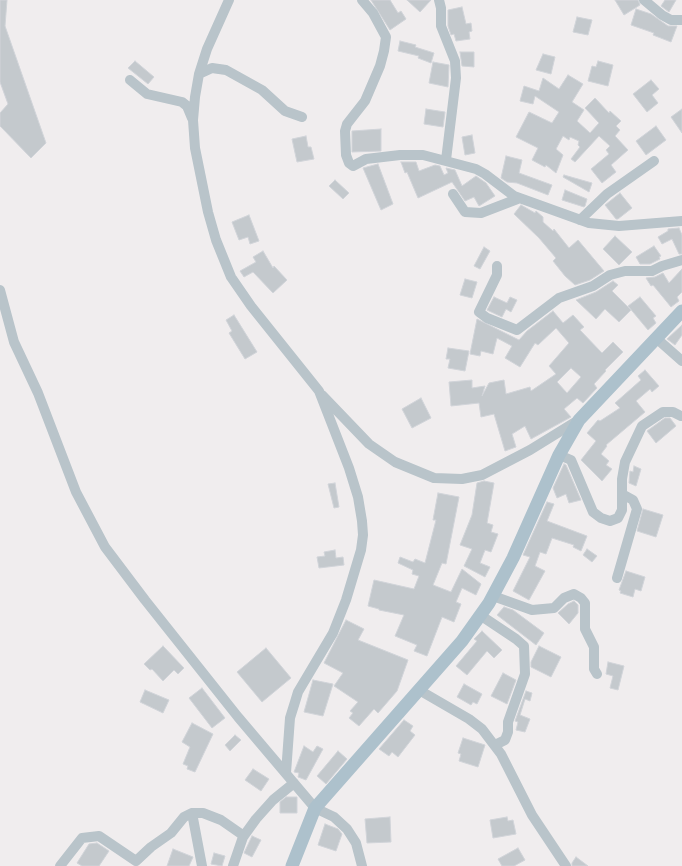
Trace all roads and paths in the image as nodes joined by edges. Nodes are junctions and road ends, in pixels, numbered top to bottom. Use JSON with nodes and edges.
{"nodes":[{"id":1,"x":229,"y":0,"type":"edge"},
{"id":2,"x":362,"y":0,"type":"edge"},
{"id":3,"x":439,"y":0,"type":"edge"},
{"id":4,"x":644,"y":0,"type":"edge"},
{"id":5,"x":682,"y":20,"type":"edge"},
{"id":6,"x":199,"y":74,"type":"junction"},
{"id":7,"x":130,"y":80,"type":"dead end"},
{"id":8,"x":302,"y":117,"type":"dead end"},
{"id":9,"x":193,"y":120,"type":"junction"},
{"id":10,"x":446,"y":160,"type":"junction"},
{"id":11,"x":654,"y":161,"type":"dead end"},
{"id":12,"x":453,"y":194,"type":"dead end"},
{"id":13,"x":520,"y":198,"type":"junction"},
{"id":14,"x":580,"y":220,"type":"junction"},
{"id":15,"x":682,"y":221,"type":"edge"},
{"id":16,"x":682,"y":260,"type":"edge"},
{"id":17,"x":498,"y":266,"type":"dead end"},
{"id":18,"x":0,"y":290,"type":"edge"},
{"id":19,"x":682,"y":311,"type":"edge"},
{"id":20,"x":656,"y":338,"type":"junction"},
{"id":21,"x":682,"y":361,"type":"edge"},
{"id":22,"x":319,"y":391,"type":"junction"},
{"id":23,"x":681,"y":416,"type":"edge"},
{"id":24,"x":579,"y":420,"type":"junction"},
{"id":25,"x":559,"y":455,"type":"junction"},
{"id":26,"x":624,"y":495,"type":"junction"},
{"id":27,"x":617,"y":578,"type":"dead end"},
{"id":28,"x":493,"y":596,"type":"junction"},
{"id":29,"x":480,"y":616,"type":"junction"},
{"id":30,"x":597,"y":674,"type":"dead end"},
{"id":31,"x":419,"y":690,"type":"junction"},
{"id":32,"x":494,"y":745,"type":"junction"},
{"id":33,"x":286,"y":773,"type":"junction"},
{"id":34,"x":294,"y":783,"type":"junction"},
{"id":35,"x":315,"y":808,"type":"junction"},
{"id":36,"x":192,"y":814,"type":"junction"},
{"id":37,"x":244,"y":836,"type":"junction"},
{"id":38,"x":60,"y":866,"type":"edge"},
{"id":39,"x":202,"y":866,"type":"edge"},
{"id":40,"x":233,"y":866,"type":"edge"},
{"id":41,"x":292,"y":866,"type":"edge"},
{"id":42,"x":362,"y":866,"type":"edge"},
{"id":43,"x":566,"y":866,"type":"edge"}],
"edges":[{"from":1,"to":6,"type":"street"},
{"from":2,"to":10,"type":"street"},
{"from":3,"to":10,"type":"street"},
{"from":4,"to":5,"type":"street"},
{"from":6,"to":8,"type":"street"},
{"from":6,"to":9,"type":"street"},
{"from":7,"to":9,"type":"street"},
{"from":9,"to":22,"type":"street"},
{"from":10,"to":13,"type":"street"},
{"from":11,"to":14,"type":"street"},
{"from":12,"to":13,"type":"street"},
{"from":13,"to":14,"type":"street"},
{"from":14,"to":15,"type":"street"},
{"from":16,"to":17,"type":"street"},
{"from":18,"to":33,"type":"street"},
{"from":19,"to":20,"type":"main road"},
{"from":20,"to":21,"type":"street"},
{"from":20,"to":24,"type":"main road"},
{"from":22,"to":24,"type":"street"},
{"from":22,"to":33,"type":"street"},
{"from":23,"to":26,"type":"street"},
{"from":24,"to":25,"type":"main road"},
{"from":25,"to":26,"type":"street"},
{"from":25,"to":28,"type":"main road"},
{"from":26,"to":27,"type":"street"},
{"from":28,"to":29,"type":"main road"},
{"from":28,"to":30,"type":"street"},
{"from":29,"to":31,"type":"main road"},
{"from":29,"to":32,"type":"street"},
{"from":31,"to":32,"type":"street"},
{"from":31,"to":35,"type":"main road"},
{"from":32,"to":43,"type":"street"},
{"from":33,"to":34,"type":"street"},
{"from":34,"to":35,"type":"street"},
{"from":34,"to":37,"type":"street"},
{"from":35,"to":41,"type":"main road"},
{"from":35,"to":42,"type":"street"},
{"from":36,"to":37,"type":"street"},
{"from":36,"to":38,"type":"street"},
{"from":36,"to":39,"type":"street"},
{"from":37,"to":40,"type":"street"}]}
